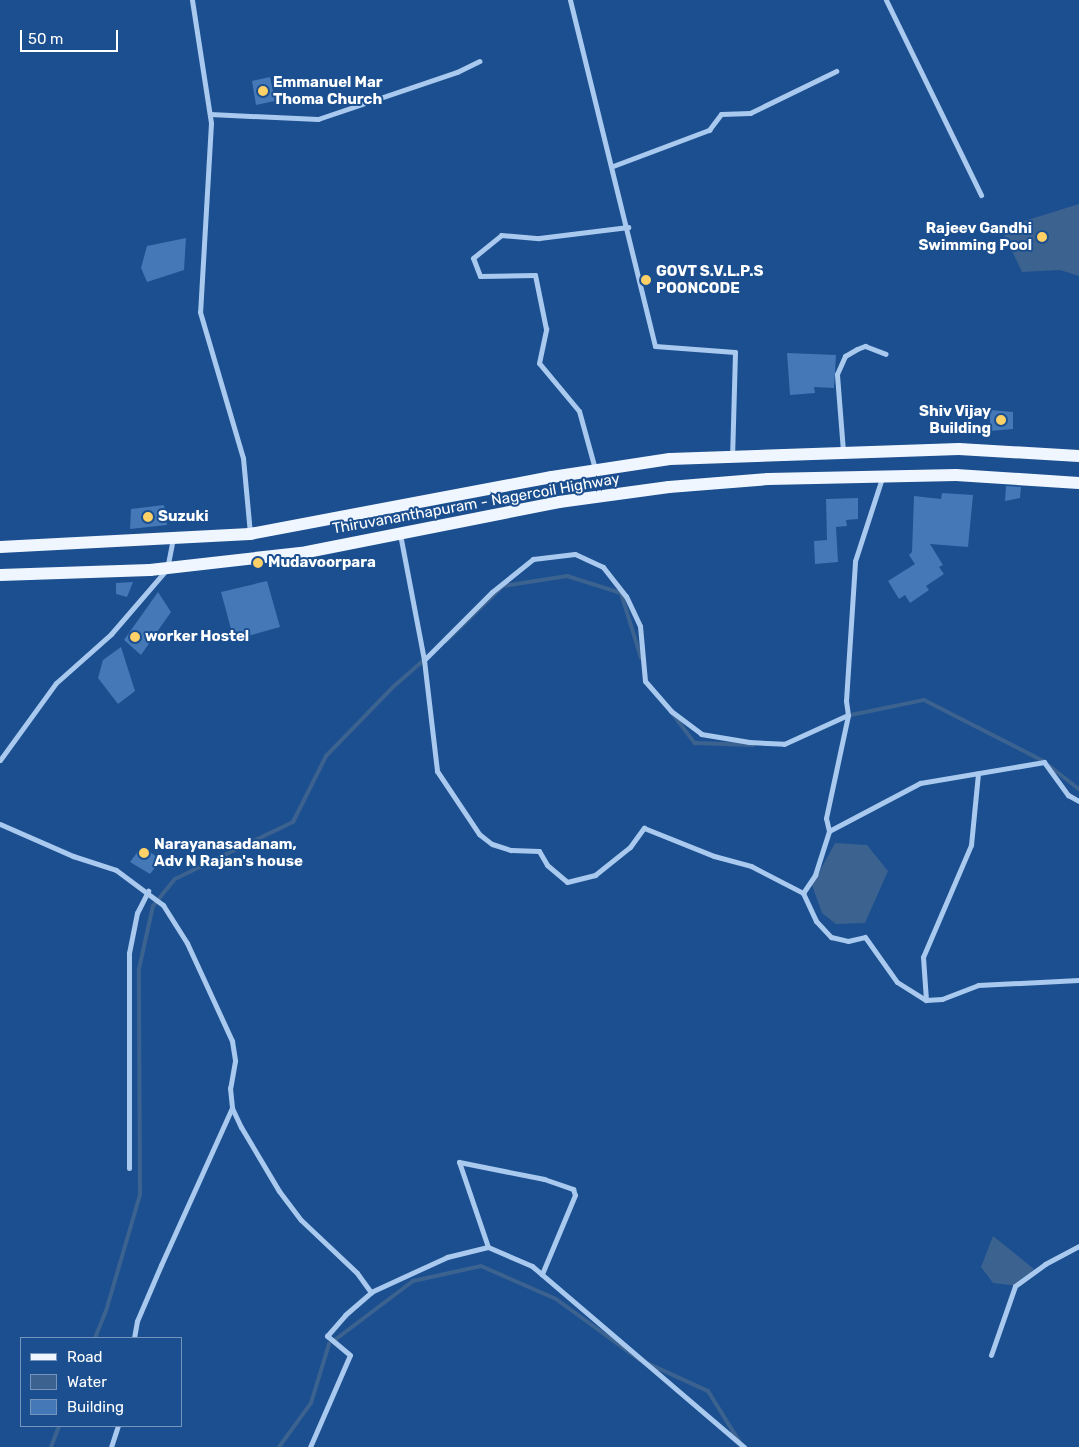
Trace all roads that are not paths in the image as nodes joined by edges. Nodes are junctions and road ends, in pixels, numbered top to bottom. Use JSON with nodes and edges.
{"nodes":[{"id":1,"x":192,"y":0,"type":"edge"},
{"id":2,"x":570,"y":0,"type":"edge"},
{"id":3,"x":886,"y":0,"type":"edge"},
{"id":4,"x":480,"y":61,"type":"dead end"},
{"id":5,"x":836,"y":71,"type":"dead end"},
{"id":6,"x":210,"y":114,"type":"junction"},
{"id":7,"x":613,"y":166,"type":"junction"},
{"id":8,"x":981,"y":195,"type":"dead end"},
{"id":9,"x":628,"y":227,"type":"junction"},
{"id":10,"x":886,"y":354,"type":"dead end"},
{"id":11,"x":843,"y":451,"type":"junction"},
{"id":12,"x":1079,"y":456,"type":"edge"},
{"id":13,"x":732,"y":457,"type":"junction"},
{"id":14,"x":595,"y":470,"type":"junction"},
{"id":15,"x":882,"y":478,"type":"junction"},
{"id":16,"x":1079,"y":483,"type":"edge"},
{"id":17,"x":250,"y":534,"type":"junction"},
{"id":18,"x":400,"y":534,"type":"junction"},
{"id":19,"x":173,"y":539,"type":"junction"},
{"id":20,"x":0,"y":547,"type":"edge"},
{"id":21,"x":167,"y":569,"type":"junction"},
{"id":22,"x":0,"y":575,"type":"edge"},
{"id":23,"x":424,"y":660,"type":"junction"},
{"id":24,"x":848,"y":716,"type":"junction"},
{"id":25,"x":0,"y":760,"type":"edge"},
{"id":26,"x":978,"y":774,"type":"junction"},
{"id":27,"x":1079,"y":801,"type":"edge"},
{"id":28,"x":0,"y":824,"type":"edge"},
{"id":29,"x":829,"y":831,"type":"junction"},
{"id":30,"x":148,"y":891,"type":"junction"},
{"id":31,"x":804,"y":893,"type":"junction"},
{"id":32,"x":1079,"y":980,"type":"edge"},
{"id":33,"x":926,"y":1000,"type":"junction"},
{"id":34,"x":232,"y":1108,"type":"junction"},
{"id":35,"x":129,"y":1168,"type":"dead end"},
{"id":36,"x":1079,"y":1246,"type":"edge"},
{"id":37,"x":488,"y":1247,"type":"junction"},
{"id":38,"x":542,"y":1274,"type":"junction"},
{"id":39,"x":371,"y":1292,"type":"junction"},
{"id":40,"x":134,"y":1337,"type":"edge"},
{"id":41,"x":991,"y":1355,"type":"dead end"},
{"id":42,"x":118,"y":1427,"type":"edge"},
{"id":43,"x":111,"y":1447,"type":"edge"},
{"id":44,"x":310,"y":1447,"type":"edge"},
{"id":45,"x":744,"y":1447,"type":"edge"}],
"edges":[{"from":1,"to":6,"type":"street"},
{"from":2,"to":7,"type":"street"},
{"from":3,"to":8,"type":"street"},
{"from":4,"to":6,"type":"street"},
{"from":5,"to":7,"type":"street"},
{"from":6,"to":17,"type":"street"},
{"from":7,"to":9,"type":"street"},
{"from":9,"to":13,"type":"street"},
{"from":9,"to":14,"type":"street"},
{"from":10,"to":11,"type":"street"},
{"from":11,"to":12,"type":"main road","name":"Thiruvananthapuram - Nagercoil Highway"},
{"from":11,"to":13,"type":"main road","name":"Thiruvananthapuram - Nagercoil Highway"},
{"from":13,"to":14,"type":"main road","name":"Thiruvananthapuram - Nagercoil Highway"},
{"from":14,"to":17,"type":"main road","name":"Thiruvananthapuram - Nagercoil Highway"},
{"from":15,"to":16,"type":"main road","name":"Thiruvananthapuram - Nagercoil Highway"},
{"from":15,"to":18,"type":"main road","name":"Thiruvananthapuram - Nagercoil Highway"},
{"from":15,"to":24,"type":"street"},
{"from":17,"to":19,"type":"main road","name":"Thiruvananthapuram - Nagercoil Highway"},
{"from":18,"to":21,"type":"main road","name":"Thiruvananthapuram - Nagercoil Highway"},
{"from":18,"to":23,"type":"street"},
{"from":19,"to":20,"type":"main road","name":"Thiruvananthapuram - Nagercoil Highway"},
{"from":19,"to":21,"type":"street"},
{"from":21,"to":22,"type":"main road","name":"Thiruvananthapuram - Nagercoil Highway"},
{"from":21,"to":25,"type":"street"},
{"from":23,"to":24,"type":"street"},
{"from":23,"to":31,"type":"street"},
{"from":24,"to":29,"type":"street"},
{"from":26,"to":27,"type":"street"},
{"from":26,"to":29,"type":"street"},
{"from":26,"to":33,"type":"street"},
{"from":28,"to":30,"type":"street"},
{"from":29,"to":31,"type":"street"},
{"from":30,"to":34,"type":"street"},
{"from":30,"to":35,"type":"street"},
{"from":31,"to":33,"type":"street"},
{"from":32,"to":33,"type":"street"},
{"from":34,"to":39,"type":"street"},
{"from":34,"to":40,"type":"street"},
{"from":36,"to":41,"type":"street"},
{"from":37,"to":38,"type":"street"},
{"from":37,"to":38,"type":"street"},
{"from":37,"to":39,"type":"street"},
{"from":38,"to":45,"type":"street"},
{"from":39,"to":44,"type":"street"},
{"from":42,"to":43,"type":"street"}]}
